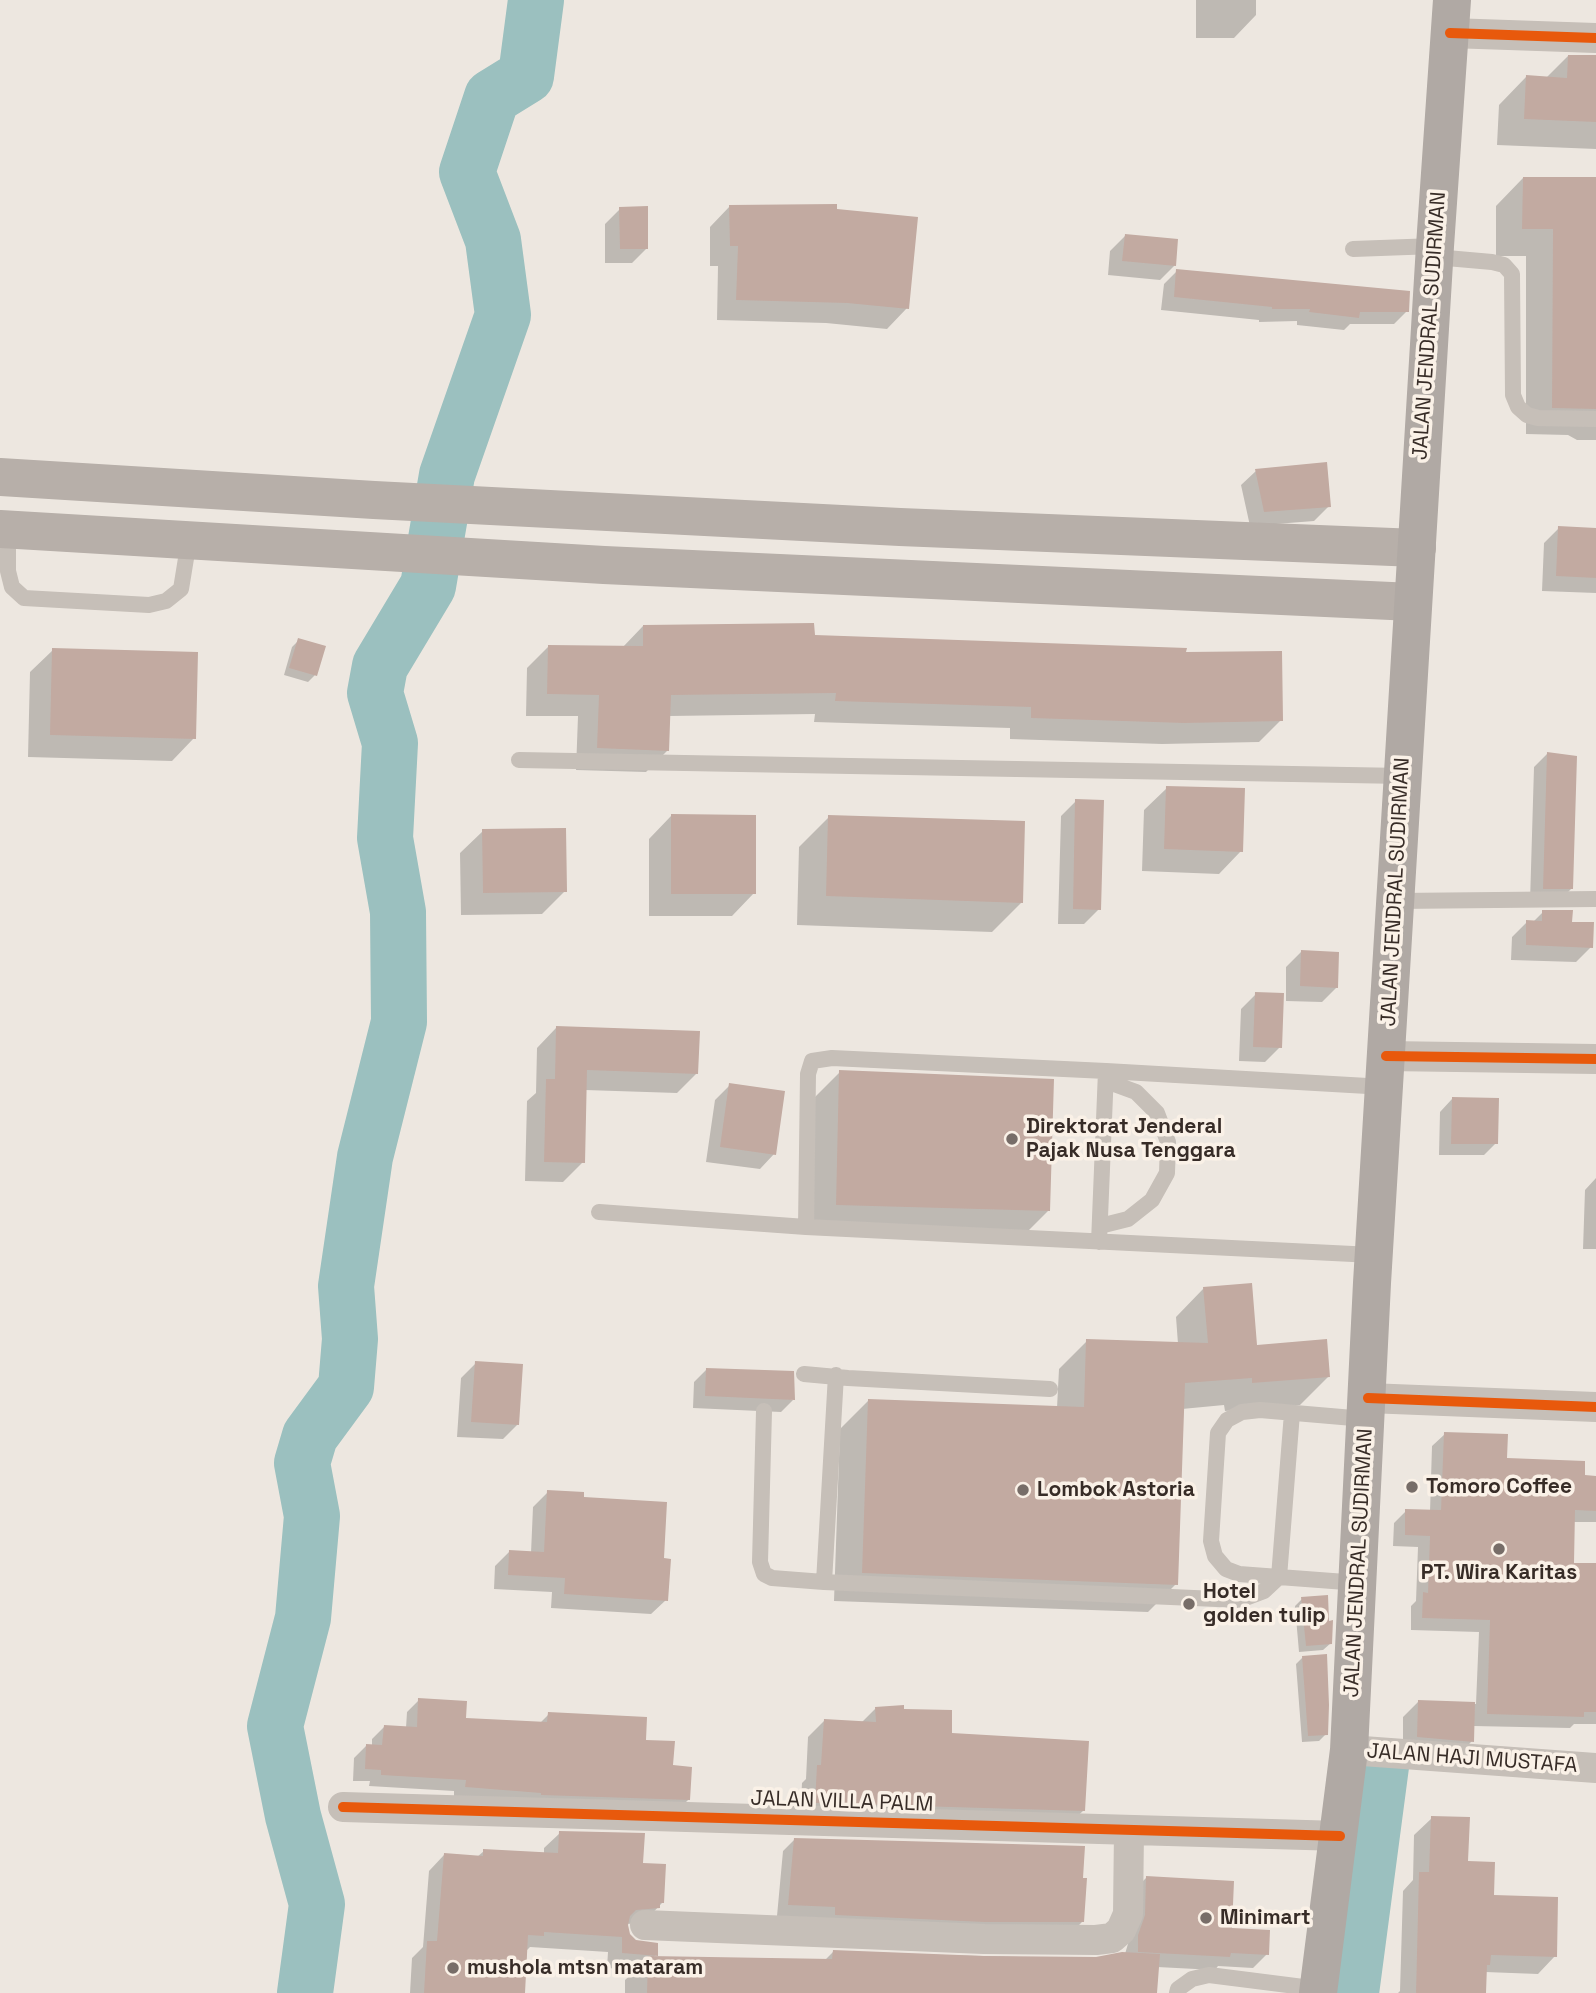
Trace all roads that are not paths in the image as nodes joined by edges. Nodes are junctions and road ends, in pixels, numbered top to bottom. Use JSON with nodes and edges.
{"nodes":[{"id":1,"x":1451,"y":17,"type":"edge"},
{"id":2,"x":1596,"y":38,"type":"edge"},
{"id":3,"x":1353,"y":249,"type":"dead end"},
{"id":4,"x":1435,"y":251,"type":"junction"},
{"id":5,"x":1596,"y":419,"type":"edge"},
{"id":6,"x":0,"y":477,"type":"edge"},
{"id":7,"x":4,"y":529,"type":"edge"},
{"id":8,"x":189,"y":540,"type":"junction"},
{"id":9,"x":1417,"y":548,"type":"junction"},
{"id":10,"x":1413,"y":602,"type":"junction"},
{"id":11,"x":519,"y":760,"type":"dead end"},
{"id":12,"x":1403,"y":776,"type":"junction"},
{"id":13,"x":1596,"y":899,"type":"edge"},
{"id":14,"x":1396,"y":901,"type":"junction"},
{"id":15,"x":1596,"y":1059,"type":"edge"},
{"id":16,"x":1385,"y":1072,"type":"junction"},
{"id":17,"x":1106,"y":1076,"type":"junction"},
{"id":18,"x":599,"y":1212,"type":"dead end"},
{"id":19,"x":806,"y":1227,"type":"junction"},
{"id":20,"x":1100,"y":1234,"type":"junction"},
{"id":21,"x":1374,"y":1255,"type":"junction"},
{"id":22,"x":804,"y":1374,"type":"dead end"},
{"id":23,"x":836,"y":1376,"type":"junction"},
{"id":24,"x":1050,"y":1389,"type":"dead end"},
{"id":25,"x":1596,"y":1407,"type":"edge"},
{"id":26,"x":1367,"y":1408,"type":"junction"},
{"id":27,"x":764,"y":1411,"type":"dead end"},
{"id":28,"x":1292,"y":1413,"type":"junction"},
{"id":29,"x":1279,"y":1577,"type":"junction"},
{"id":30,"x":824,"y":1582,"type":"junction"},
{"id":31,"x":1359,"y":1583,"type":"junction"},
{"id":32,"x":1349,"y":1750,"type":"junction"},
{"id":33,"x":1596,"y":1768,"type":"edge"},
{"id":34,"x":343,"y":1807,"type":"dead end"},
{"id":35,"x":1129,"y":1830,"type":"junction"},
{"id":36,"x":1340,"y":1836,"type":"junction"},
{"id":37,"x":645,"y":1925,"type":"dead end"},
{"id":38,"x":1319,"y":1991,"type":"edge"},
{"id":39,"x":1177,"y":1993,"type":"edge"}],
"edges":[{"from":1,"to":2,"type":"street"},
{"from":1,"to":4,"type":"highway","name":"JALAN JENDRAL SUDIRMAN"},
{"from":3,"to":4,"type":"lane"},
{"from":4,"to":5,"type":"lane"},
{"from":4,"to":9,"type":"highway","name":"JALAN JENDRAL SUDIRMAN"},
{"from":6,"to":9,"type":"main road"},
{"from":7,"to":8,"type":"main road"},
{"from":7,"to":8,"type":"lane"},
{"from":8,"to":10,"type":"main road"},
{"from":9,"to":10,"type":"highway","name":"JALAN JENDRAL SUDIRMAN"},
{"from":10,"to":12,"type":"highway","name":"JALAN JENDRAL SUDIRMAN"},
{"from":11,"to":12,"type":"lane"},
{"from":12,"to":14,"type":"highway","name":"JALAN JENDRAL SUDIRMAN"},
{"from":13,"to":14,"type":"lane"},
{"from":14,"to":16,"type":"highway","name":"JALAN JENDRAL SUDIRMAN"},
{"from":15,"to":16,"type":"street"},
{"from":16,"to":17,"type":"lane"},
{"from":16,"to":21,"type":"highway","name":"JALAN JENDRAL SUDIRMAN"},
{"from":17,"to":19,"type":"lane"},
{"from":17,"to":20,"type":"lane"},
{"from":17,"to":20,"type":"lane"},
{"from":18,"to":19,"type":"lane"},
{"from":19,"to":20,"type":"lane"},
{"from":20,"to":21,"type":"lane"},
{"from":21,"to":26,"type":"highway","name":"JALAN JENDRAL SUDIRMAN"},
{"from":22,"to":23,"type":"lane"},
{"from":23,"to":24,"type":"lane"},
{"from":23,"to":30,"type":"lane"},
{"from":25,"to":26,"type":"street"},
{"from":26,"to":28,"type":"lane"},
{"from":26,"to":31,"type":"highway","name":"JALAN JENDRAL SUDIRMAN"},
{"from":27,"to":30,"type":"lane"},
{"from":28,"to":29,"type":"lane"},
{"from":28,"to":29,"type":"lane"},
{"from":29,"to":30,"type":"lane"},
{"from":29,"to":31,"type":"lane"},
{"from":31,"to":32,"type":"highway","name":"JALAN JENDRAL SUDIRMAN"},
{"from":32,"to":33,"type":"street","name":"JALAN HAJI MUSTAFA"},
{"from":32,"to":36,"type":"highway","name":"JALAN JENDRAL SUDIRMAN"},
{"from":34,"to":35,"type":"street","name":"JALAN VILLA PALM"},
{"from":35,"to":36,"type":"street","name":"JALAN VILLA PALM"},
{"from":35,"to":37,"type":"street"},
{"from":36,"to":38,"type":"highway","name":"JALAN JENDRAL SUDIRMAN"},
{"from":38,"to":39,"type":"lane"}]}
